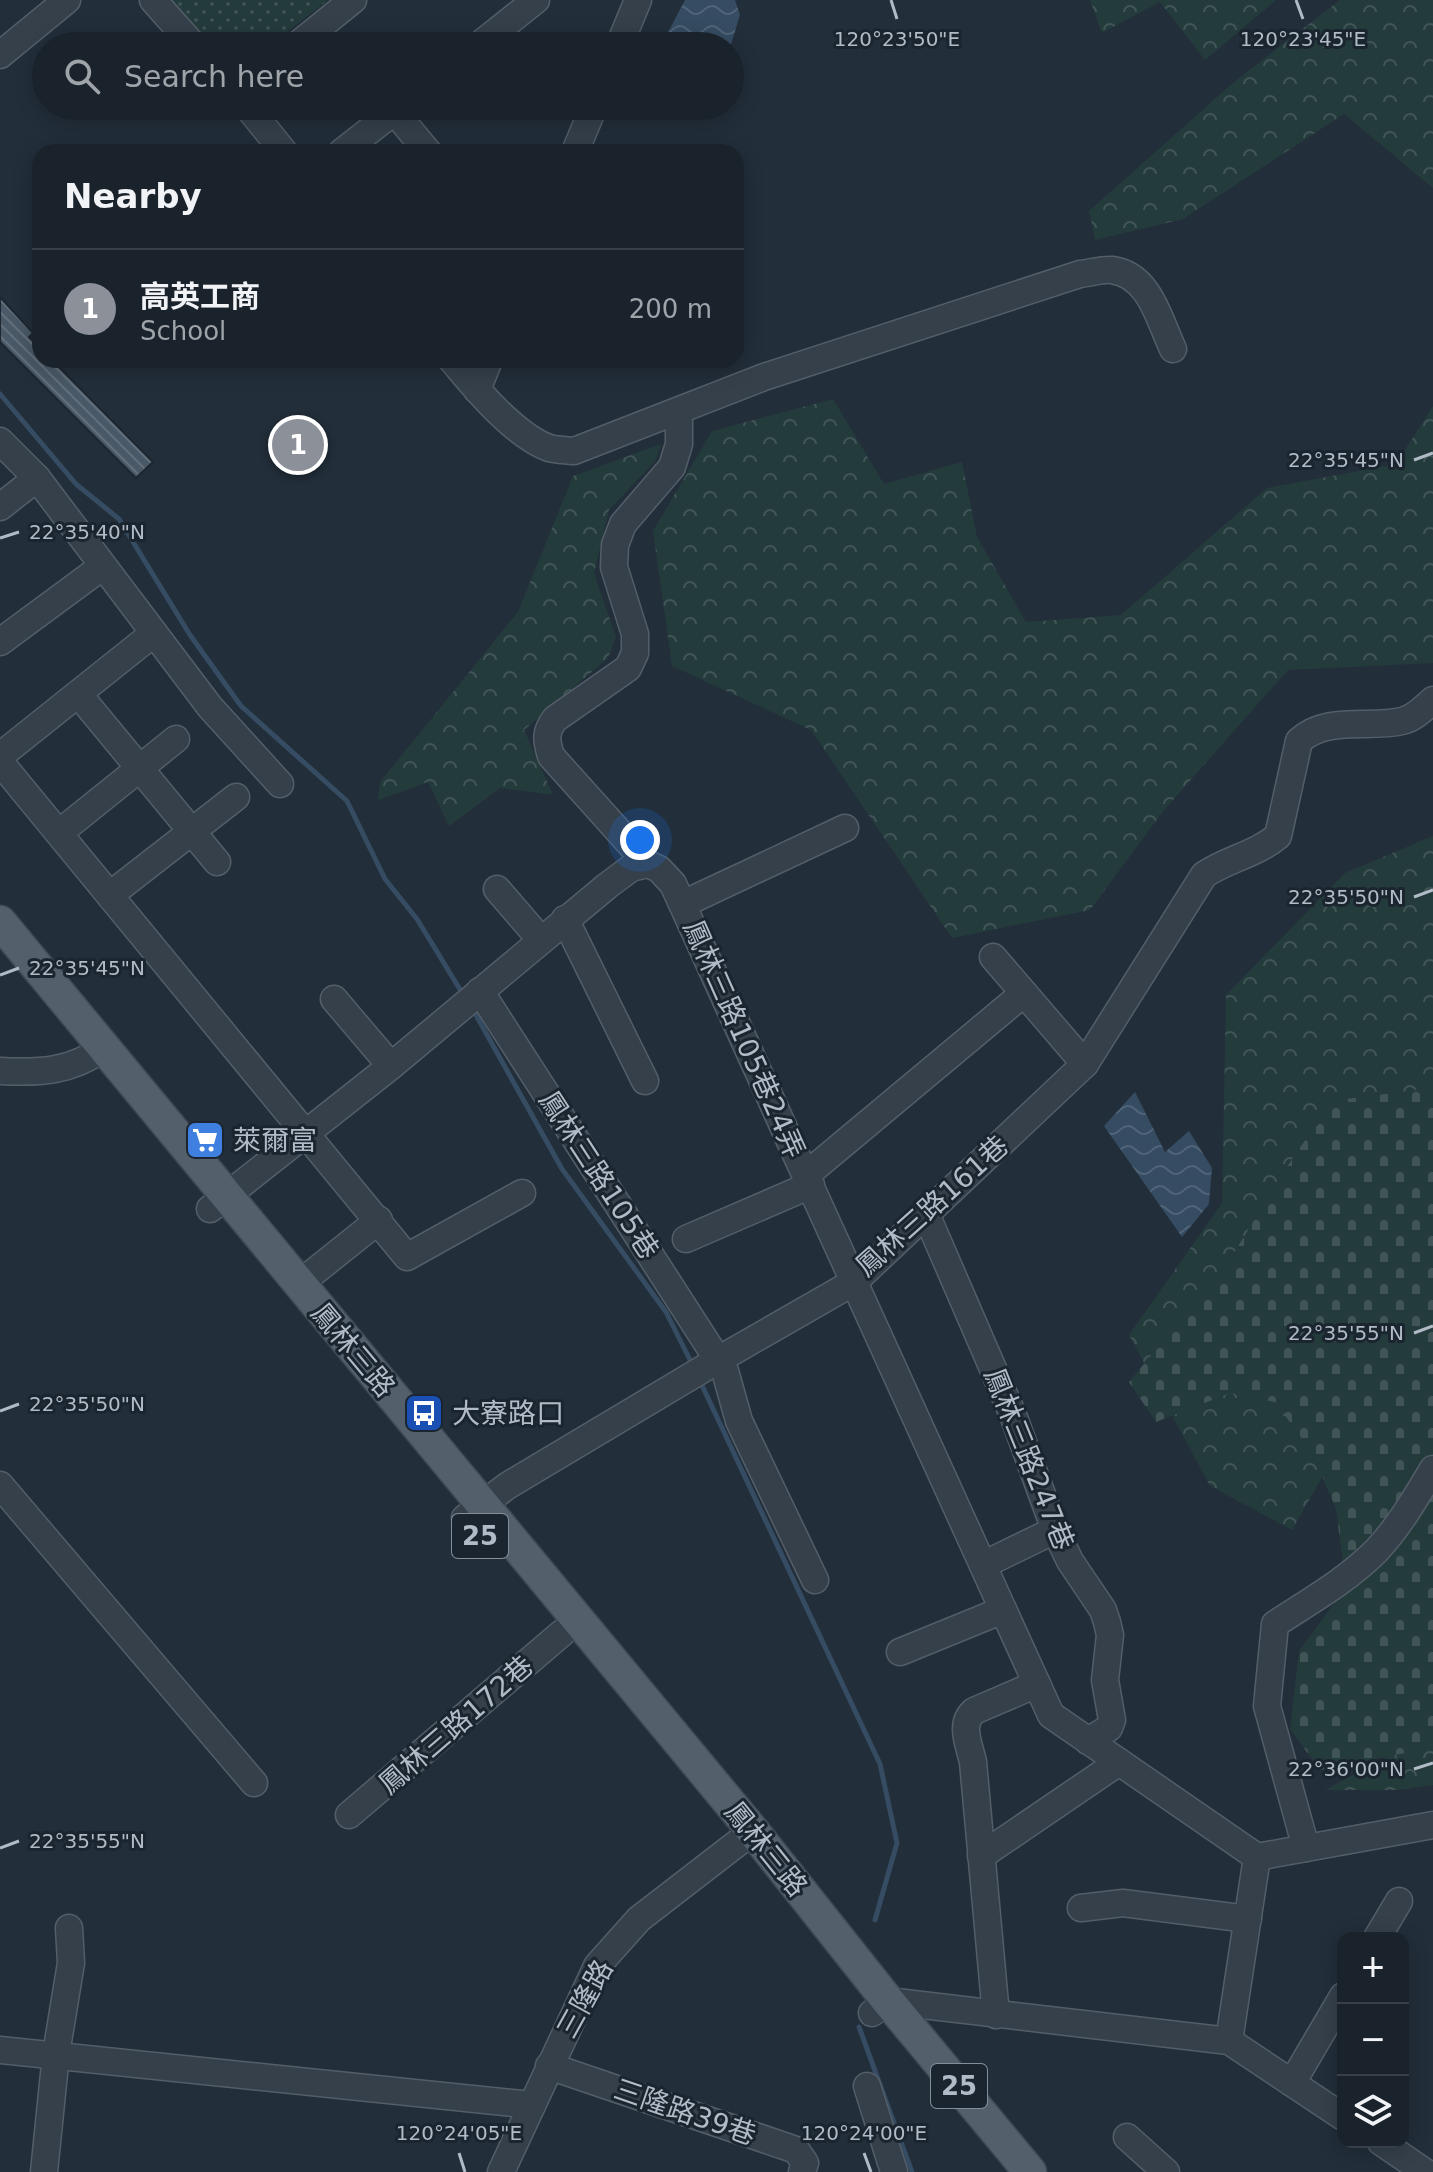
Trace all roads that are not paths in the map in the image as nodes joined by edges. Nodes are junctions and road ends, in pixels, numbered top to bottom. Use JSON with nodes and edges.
{"nodes":[{"id":1,"x":67,"y":0,"type":"edge"},
{"id":2,"x":153,"y":0,"type":"edge"},
{"id":3,"x":353,"y":0,"type":"edge"},
{"id":4,"x":536,"y":0,"type":"edge"},
{"id":5,"x":633,"y":3,"type":"edge"},
{"id":6,"x":182,"y":32,"type":"edge"},
{"id":7,"x":313,"y":32,"type":"edge"},
{"id":8,"x":496,"y":32,"type":"edge"},
{"id":9,"x":624,"y":32,"type":"edge"},
{"id":10,"x":0,"y":55,"type":"edge"},
{"id":11,"x":258,"y":120,"type":"edge"},
{"id":12,"x":383,"y":120,"type":"edge"},
{"id":13,"x":405,"y":120,"type":"edge"},
{"id":14,"x":588,"y":120,"type":"edge"},
{"id":15,"x":278,"y":144,"type":"edge"},
{"id":16,"x":352,"y":144,"type":"edge"},
{"id":17,"x":422,"y":144,"type":"edge"},
{"id":18,"x":578,"y":144,"type":"edge"},
{"id":19,"x":1173,"y":349,"type":"dead end"},
{"id":20,"x":459,"y":368,"type":"edge"},
{"id":21,"x":486,"y":368,"type":"edge"},
{"id":22,"x":477,"y":390,"type":"junction"},
{"id":23,"x":679,"y":411,"type":"junction"},
{"id":24,"x":0,"y":441,"type":"edge"},
{"id":25,"x":37,"y":478,"type":"junction"},
{"id":26,"x":0,"y":507,"type":"edge"},
{"id":27,"x":103,"y":566,"type":"junction"},
{"id":28,"x":154,"y":633,"type":"junction"},
{"id":29,"x":0,"y":642,"type":"edge"},
{"id":30,"x":79,"y":695,"type":"junction"},
{"id":31,"x":1433,"y":700,"type":"edge"},
{"id":32,"x":176,"y":739,"type":"dead end"},
{"id":33,"x":0,"y":759,"type":"edge"},
{"id":34,"x":141,"y":770,"type":"junction"},
{"id":35,"x":280,"y":784,"type":"dead end"},
{"id":36,"x":236,"y":797,"type":"dead end"},
{"id":37,"x":845,"y":828,"type":"dead end"},
{"id":38,"x":59,"y":833,"type":"junction"},
{"id":39,"x":193,"y":833,"type":"junction"},
{"id":40,"x":217,"y":862,"type":"dead end"},
{"id":41,"x":648,"y":864,"type":"junction"},
{"id":42,"x":497,"y":889,"type":"dead end"},
{"id":43,"x":110,"y":895,"type":"junction"},
{"id":44,"x":683,"y":904,"type":"junction"},
{"id":45,"x":565,"y":919,"type":"junction"},
{"id":46,"x":0,"y":922,"type":"edge"},
{"id":47,"x":541,"y":940,"type":"junction"},
{"id":48,"x":0,"y":954,"type":"edge"},
{"id":49,"x":993,"y":957,"type":"dead end"},
{"id":50,"x":1024,"y":993,"type":"junction"},
{"id":51,"x":472,"y":998,"type":"junction"},
{"id":52,"x":334,"y":999,"type":"dead end"},
{"id":53,"x":96,"y":1054,"type":"junction"},
{"id":54,"x":1085,"y":1064,"type":"junction"},
{"id":55,"x":391,"y":1066,"type":"junction"},
{"id":56,"x":0,"y":1071,"type":"edge"},
{"id":57,"x":645,"y":1081,"type":"dead end"},
{"id":58,"x":305,"y":1131,"type":"junction"},
{"id":59,"x":808,"y":1180,"type":"junction"},
{"id":60,"x":522,"y":1193,"type":"dead end"},
{"id":61,"x":218,"y":1202,"type":"junction"},
{"id":62,"x":926,"y":1214,"type":"junction"},
{"id":63,"x":379,"y":1220,"type":"junction"},
{"id":64,"x":686,"y":1239,"type":"dead end"},
{"id":65,"x":854,"y":1282,"type":"junction"},
{"id":66,"x":299,"y":1284,"type":"junction"},
{"id":67,"x":714,"y":1362,"type":"junction"},
{"id":68,"x":1433,"y":1469,"type":"edge"},
{"id":69,"x":0,"y":1485,"type":"edge"},
{"id":70,"x":474,"y":1512,"type":"junction"},
{"id":71,"x":1055,"y":1530,"type":"junction"},
{"id":72,"x":983,"y":1565,"type":"junction"},
{"id":73,"x":815,"y":1580,"type":"dead end"},
{"id":74,"x":1003,"y":1610,"type":"junction"},
{"id":75,"x":562,"y":1633,"type":"junction"},
{"id":76,"x":900,"y":1652,"type":"dead end"},
{"id":77,"x":1037,"y":1684,"type":"junction"},
{"id":78,"x":1088,"y":1741,"type":"junction"},
{"id":79,"x":1119,"y":1762,"type":"junction"},
{"id":80,"x":254,"y":1783,"type":"dead end"},
{"id":81,"x":349,"y":1815,"type":"dead end"},
{"id":82,"x":1433,"y":1825,"type":"edge"},
{"id":83,"x":745,"y":1838,"type":"junction"},
{"id":84,"x":1306,"y":1848,"type":"junction"},
{"id":85,"x":981,"y":1856,"type":"junction"},
{"id":86,"x":1257,"y":1857,"type":"junction"},
{"id":87,"x":1399,"y":1901,"type":"dead end"},
{"id":88,"x":1081,"y":1908,"type":"dead end"},
{"id":89,"x":1248,"y":1919,"type":"junction"},
{"id":90,"x":69,"y":1928,"type":"dead end"},
{"id":91,"x":1381,"y":1932,"type":"edge"},
{"id":92,"x":1338,"y":2004,"type":"edge"},
{"id":93,"x":880,"y":2007,"type":"junction"},
{"id":94,"x":996,"y":2015,"type":"junction"},
{"id":95,"x":1229,"y":2041,"type":"junction"},
{"id":96,"x":0,"y":2050,"type":"edge"},
{"id":97,"x":56,"y":2054,"type":"junction"},
{"id":98,"x":549,"y":2066,"type":"junction"},
{"id":99,"x":1292,"y":2083,"type":"junction"},
{"id":100,"x":867,"y":2086,"type":"dead end"},
{"id":101,"x":532,"y":2105,"type":"junction"},
{"id":102,"x":1337,"y":2113,"type":"edge"},
{"id":103,"x":1127,"y":2137,"type":"dead end"},
{"id":104,"x":1390,"y":2148,"type":"edge"},
{"id":105,"x":44,"y":2172,"type":"edge"},
{"id":106,"x":501,"y":2172,"type":"edge"},
{"id":107,"x":802,"y":2172,"type":"edge"},
{"id":108,"x":894,"y":2172,"type":"edge"},
{"id":109,"x":1004,"y":2172,"type":"edge"},
{"id":110,"x":1030,"y":2172,"type":"edge"},
{"id":111,"x":1166,"y":2172,"type":"edge"},
{"id":112,"x":1425,"y":2172,"type":"edge"}],
"edges":[{"from":1,"to":10,"type":"street"},
{"from":2,"to":6,"type":"street"},
{"from":3,"to":7,"type":"street"},
{"from":4,"to":8,"type":"street"},
{"from":5,"to":9,"type":"street"},
{"from":11,"to":15,"type":"street"},
{"from":12,"to":16,"type":"street"},
{"from":13,"to":17,"type":"street"},
{"from":14,"to":18,"type":"street"},
{"from":19,"to":23,"type":"street"},
{"from":20,"to":22,"type":"street"},
{"from":21,"to":22,"type":"street"},
{"from":22,"to":23,"type":"street"},
{"from":23,"to":41,"type":"street","name":"鳳林三路105巷24弄"},
{"from":24,"to":25,"type":"street"},
{"from":25,"to":26,"type":"street"},
{"from":25,"to":27,"type":"street"},
{"from":27,"to":28,"type":"street"},
{"from":27,"to":29,"type":"street"},
{"from":28,"to":30,"type":"street"},
{"from":28,"to":35,"type":"street"},
{"from":30,"to":33,"type":"street"},
{"from":30,"to":34,"type":"street"},
{"from":31,"to":54,"type":"street","name":"鳳林三路161巷"},
{"from":32,"to":34,"type":"street"},
{"from":33,"to":38,"type":"street"},
{"from":34,"to":38,"type":"street"},
{"from":34,"to":39,"type":"street"},
{"from":36,"to":39,"type":"street"},
{"from":37,"to":44,"type":"street","name":"鳳林三路105巷24弄"},
{"from":38,"to":43,"type":"street"},
{"from":39,"to":40,"type":"street"},
{"from":39,"to":43,"type":"street"},
{"from":41,"to":44,"type":"street","name":"鳳林三路105巷24弄"},
{"from":41,"to":45,"type":"street"},
{"from":42,"to":47,"type":"street"},
{"from":43,"to":58,"type":"street"},
{"from":44,"to":59,"type":"street","name":"鳳林三路105巷24弄"},
{"from":45,"to":47,"type":"street"},
{"from":45,"to":57,"type":"street"},
{"from":46,"to":53,"type":"main road","name":"鳳林三路","number":"25"},
{"from":47,"to":51,"type":"street"},
{"from":48,"to":53,"type":"main road","name":"鳳林三路","number":"25"},
{"from":49,"to":50,"type":"street"},
{"from":50,"to":54,"type":"street"},
{"from":50,"to":59,"type":"street"},
{"from":51,"to":55,"type":"street"},
{"from":51,"to":67,"type":"street","name":"鳳林三路105巷"},
{"from":52,"to":55,"type":"street"},
{"from":53,"to":56,"type":"street"},
{"from":53,"to":61,"type":"main road","name":"鳳林三路","number":"25"},
{"from":54,"to":62,"type":"street","name":"鳳林三路161巷"},
{"from":55,"to":58,"type":"street"},
{"from":58,"to":61,"type":"street"},
{"from":58,"to":63,"type":"street"},
{"from":59,"to":64,"type":"street"},
{"from":59,"to":65,"type":"street","name":"鳳林三路161巷"},
{"from":60,"to":63,"type":"street"},
{"from":61,"to":66,"type":"main road","name":"鳳林三路","number":"25"},
{"from":61,"to":70,"type":"main road","name":"鳳林三路","number":"25"},
{"from":62,"to":65,"type":"street","name":"鳳林三路161巷"},
{"from":62,"to":71,"type":"street","name":"鳳林三路247巷"},
{"from":63,"to":66,"type":"street"},
{"from":65,"to":67,"type":"street"},
{"from":65,"to":72,"type":"street"},
{"from":66,"to":70,"type":"main road","name":"鳳林三路","number":"25"},
{"from":67,"to":70,"type":"street"},
{"from":67,"to":73,"type":"street","name":"鳳林三路105巷"},
{"from":68,"to":84,"type":"street"},
{"from":69,"to":80,"type":"street"},
{"from":70,"to":75,"type":"main road","name":"鳳林三路","number":"25"},
{"from":70,"to":83,"type":"main road","name":"鳳林三路","number":"25"},
{"from":71,"to":72,"type":"street"},
{"from":71,"to":78,"type":"street","name":"鳳林三路247巷"},
{"from":72,"to":74,"type":"street"},
{"from":74,"to":76,"type":"street"},
{"from":74,"to":77,"type":"street"},
{"from":75,"to":81,"type":"street","name":"鳳林三路172巷"},
{"from":75,"to":83,"type":"main road","name":"鳳林三路","number":"25"},
{"from":77,"to":78,"type":"street"},
{"from":77,"to":85,"type":"street"},
{"from":78,"to":79,"type":"street"},
{"from":79,"to":85,"type":"street"},
{"from":79,"to":86,"type":"street"},
{"from":82,"to":84,"type":"street"},
{"from":83,"to":93,"type":"main road","name":"鳳林三路","number":"25"},
{"from":83,"to":98,"type":"street","name":"三隆路"},
{"from":84,"to":86,"type":"street"},
{"from":85,"to":94,"type":"street"},
{"from":86,"to":89,"type":"street"},
{"from":87,"to":91,"type":"street"},
{"from":88,"to":89,"type":"street"},
{"from":89,"to":95,"type":"street"},
{"from":90,"to":97,"type":"street"},
{"from":92,"to":99,"type":"street"},
{"from":93,"to":94,"type":"street"},
{"from":93,"to":109,"type":"main road","number":"25"},
{"from":93,"to":110,"type":"main road","number":"25"},
{"from":94,"to":95,"type":"street"},
{"from":95,"to":99,"type":"street"},
{"from":96,"to":97,"type":"street"},
{"from":97,"to":101,"type":"street"},
{"from":97,"to":105,"type":"street"},
{"from":98,"to":101,"type":"street","name":"三隆路"},
{"from":98,"to":107,"type":"street","name":"三隆路39巷"},
{"from":99,"to":102,"type":"street"},
{"from":100,"to":108,"type":"street"},
{"from":101,"to":106,"type":"street","name":"三隆路"},
{"from":103,"to":111,"type":"street"},
{"from":104,"to":112,"type":"street"}]}
